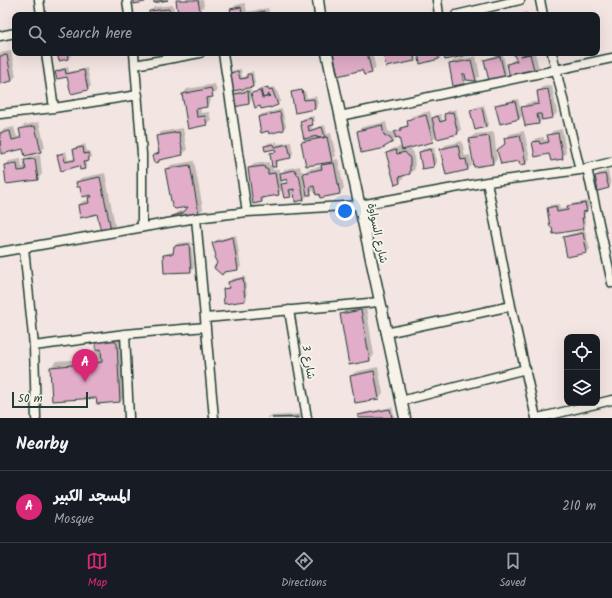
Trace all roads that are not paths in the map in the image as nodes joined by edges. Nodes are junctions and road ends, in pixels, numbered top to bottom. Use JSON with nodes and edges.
{"nodes":[{"id":1,"x":39,"y":0,"type":"edge"},
{"id":2,"x":127,"y":0,"type":"edge"},
{"id":3,"x":318,"y":0,"type":"edge"},
{"id":4,"x":437,"y":0,"type":"edge"},
{"id":5,"x":520,"y":0,"type":"edge"},
{"id":6,"x":540,"y":0,"type":"edge"},
{"id":7,"x":41,"y":12,"type":"edge"},
{"id":8,"x":129,"y":12,"type":"edge"},
{"id":9,"x":320,"y":12,"type":"edge"},
{"id":10,"x":439,"y":12,"type":"edge"},
{"id":11,"x":469,"y":12,"type":"edge"},
{"id":12,"x":542,"y":12,"type":"edge"},
{"id":13,"x":12,"y":34,"type":"edge"},
{"id":14,"x":0,"y":36,"type":"edge"},
{"id":15,"x":46,"y":56,"type":"edge"},
{"id":16,"x":134,"y":56,"type":"edge"},
{"id":17,"x":184,"y":56,"type":"edge"},
{"id":18,"x":223,"y":56,"type":"edge"},
{"id":19,"x":327,"y":56,"type":"edge"},
{"id":20,"x":553,"y":56,"type":"edge"},
{"id":21,"x":612,"y":58,"type":"edge"},
{"id":22,"x":135,"y":65,"type":"junction"},
{"id":23,"x":555,"y":70,"type":"junction"},
{"id":24,"x":138,"y":95,"type":"junction"},
{"id":25,"x":54,"y":108,"type":"junction"},
{"id":26,"x":0,"y":114,"type":"edge"},
{"id":27,"x":340,"y":116,"type":"junction"},
{"id":28,"x":612,"y":162,"type":"edge"},
{"id":29,"x":583,"y":169,"type":"junction"},
{"id":30,"x":487,"y":182,"type":"junction"},
{"id":31,"x":360,"y":205,"type":"junction"},
{"id":32,"x":247,"y":212,"type":"junction"},
{"id":33,"x":196,"y":218,"type":"junction"},
{"id":34,"x":142,"y":227,"type":"junction"},
{"id":35,"x":24,"y":248,"type":"junction"},
{"id":36,"x":0,"y":252,"type":"edge"},
{"id":37,"x":612,"y":283,"type":"edge"},
{"id":38,"x":380,"y":302,"type":"junction"},
{"id":39,"x":511,"y":306,"type":"junction"},
{"id":40,"x":289,"y":310,"type":"junction"},
{"id":41,"x":206,"y":318,"type":"junction"},
{"id":42,"x":206,"y":326,"type":"junction"},
{"id":43,"x":386,"y":333,"type":"junction"},
{"id":44,"x":125,"y":334,"type":"junction"},
{"id":45,"x":34,"y":346,"type":"junction"},
{"id":46,"x":526,"y":369,"type":"junction"},
{"id":47,"x":612,"y":400,"type":"edge"},
{"id":48,"x":402,"y":401,"type":"junction"},
{"id":49,"x":36,"y":418,"type":"edge"},
{"id":50,"x":129,"y":418,"type":"edge"},
{"id":51,"x":214,"y":418,"type":"edge"},
{"id":52,"x":307,"y":418,"type":"edge"},
{"id":53,"x":405,"y":418,"type":"edge"},
{"id":54,"x":537,"y":418,"type":"edge"}],
"edges":[{"from":1,"to":7,"type":"street"},
{"from":2,"to":8,"type":"street"},
{"from":3,"to":9,"type":"street"},
{"from":4,"to":10,"type":"street"},
{"from":5,"to":11,"type":"street"},
{"from":6,"to":12,"type":"street"},
{"from":13,"to":14,"type":"street"},
{"from":15,"to":25,"type":"street"},
{"from":16,"to":22,"type":"street"},
{"from":17,"to":22,"type":"street"},
{"from":18,"to":32,"type":"street"},
{"from":19,"to":27,"type":"street","name":"شارع السواوة"},
{"from":20,"to":23,"type":"street"},
{"from":21,"to":23,"type":"street"},
{"from":22,"to":24,"type":"street"},
{"from":23,"to":27,"type":"street"},
{"from":23,"to":29,"type":"street"},
{"from":24,"to":25,"type":"street"},
{"from":24,"to":34,"type":"street"},
{"from":25,"to":26,"type":"street"},
{"from":27,"to":31,"type":"street","name":"شارع السواوة"},
{"from":28,"to":29,"type":"street"},
{"from":29,"to":30,"type":"street"},
{"from":29,"to":37,"type":"street"},
{"from":30,"to":31,"type":"street"},
{"from":30,"to":39,"type":"street"},
{"from":31,"to":32,"type":"street"},
{"from":31,"to":38,"type":"street","name":"شارع السواوة"},
{"from":32,"to":33,"type":"street"},
{"from":33,"to":34,"type":"street"},
{"from":33,"to":41,"type":"street"},
{"from":34,"to":35,"type":"street"},
{"from":35,"to":36,"type":"street"},
{"from":35,"to":45,"type":"street"},
{"from":38,"to":40,"type":"street"},
{"from":38,"to":43,"type":"street","name":"شارع السواوة"},
{"from":39,"to":43,"type":"street"},
{"from":39,"to":46,"type":"street"},
{"from":40,"to":41,"type":"street"},
{"from":40,"to":52,"type":"street","name":"شارع 3"},
{"from":41,"to":42,"type":"street"},
{"from":42,"to":44,"type":"street"},
{"from":42,"to":51,"type":"street"},
{"from":43,"to":48,"type":"street","name":"شارع السواوة"},
{"from":44,"to":45,"type":"street"},
{"from":44,"to":50,"type":"street"},
{"from":45,"to":49,"type":"street"},
{"from":46,"to":48,"type":"street"},
{"from":46,"to":54,"type":"street"},
{"from":47,"to":54,"type":"street"},
{"from":48,"to":53,"type":"street","name":"شارع السواوة"}]}
